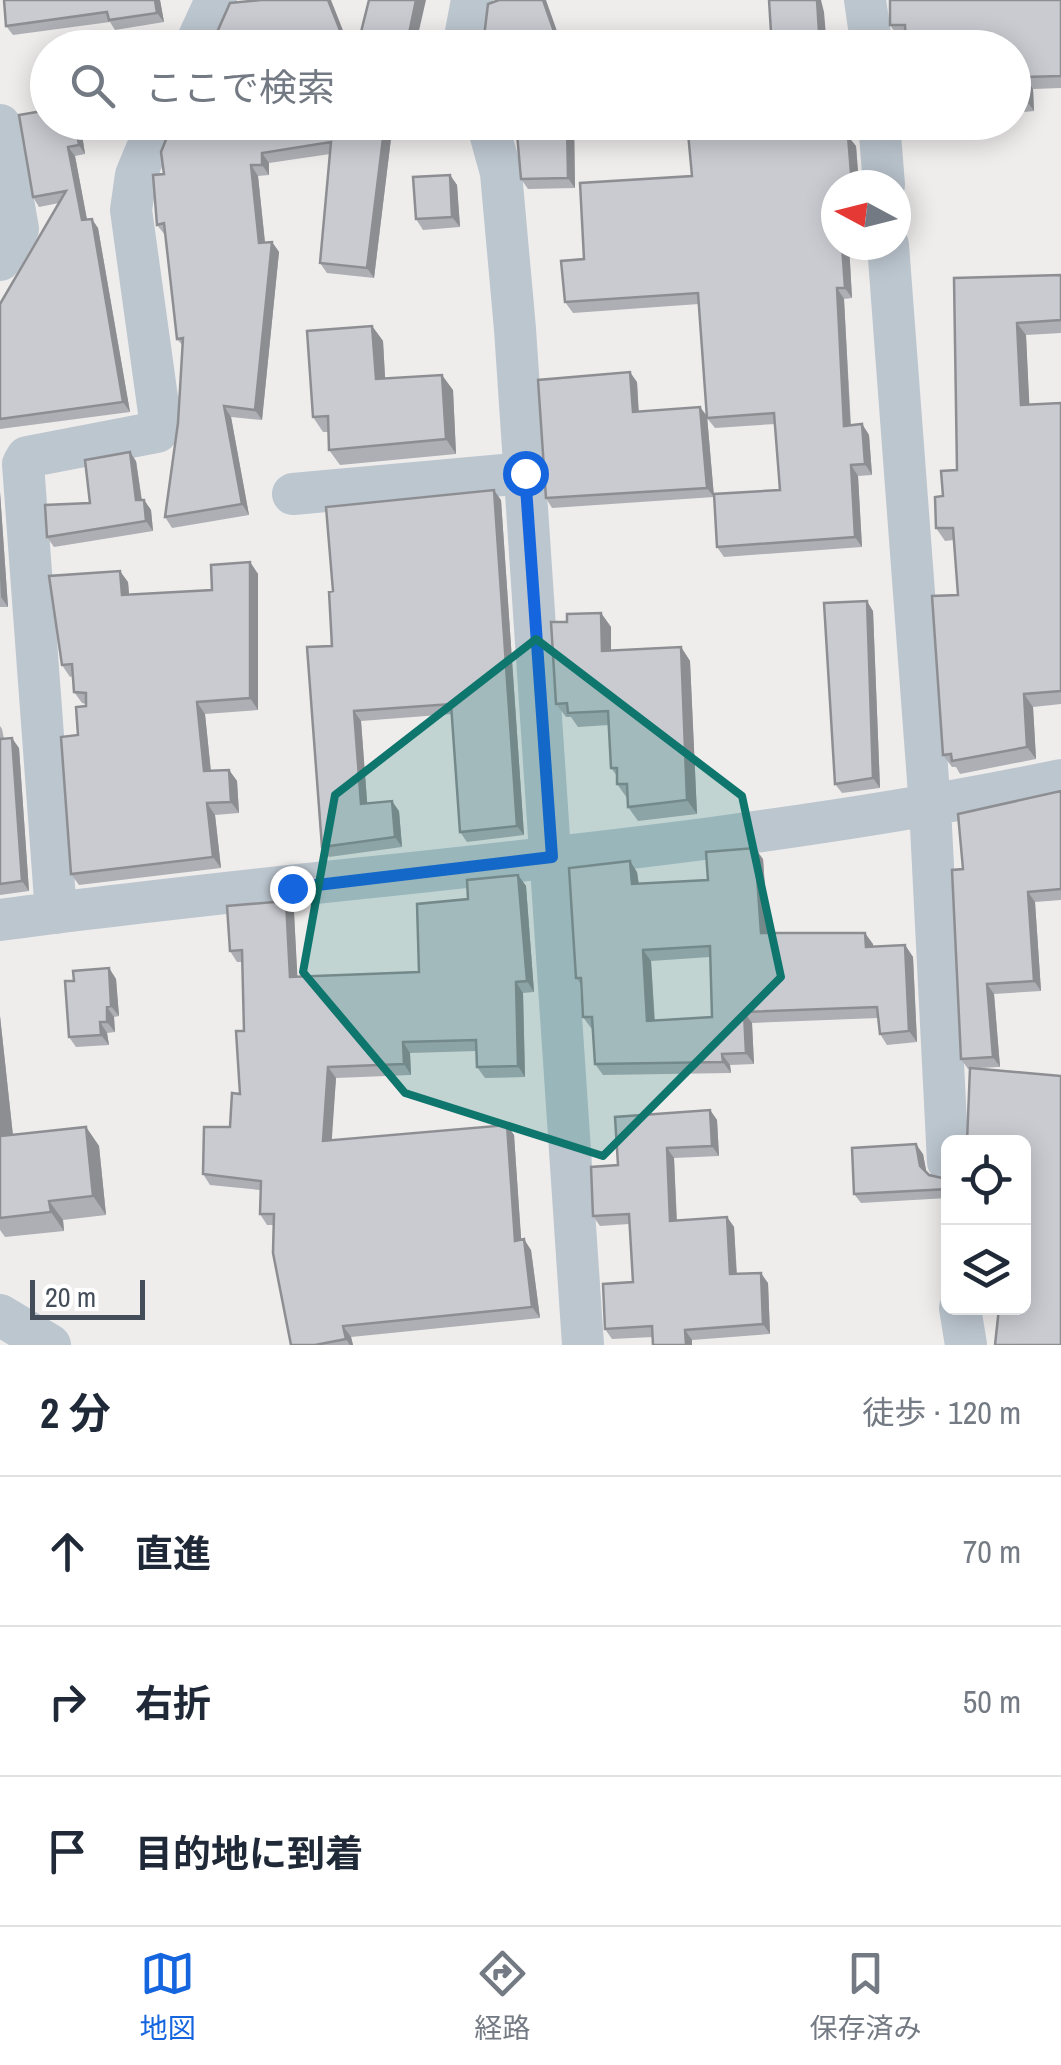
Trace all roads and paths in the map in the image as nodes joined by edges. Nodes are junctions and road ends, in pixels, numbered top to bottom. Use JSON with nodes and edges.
{"nodes":[{"id":1,"x":216,"y":0,"type":"edge"},
{"id":2,"x":472,"y":0,"type":"edge"},
{"id":3,"x":865,"y":0,"type":"edge"},
{"id":4,"x":202,"y":30,"type":"edge"},
{"id":5,"x":466,"y":30,"type":"edge"},
{"id":6,"x":869,"y":30,"type":"edge"},
{"id":7,"x":0,"y":125,"type":"edge"},
{"id":8,"x":151,"y":140,"type":"edge"},
{"id":9,"x":492,"y":140,"type":"edge"},
{"id":10,"x":881,"y":140,"type":"edge"},
{"id":11,"x":883,"y":170,"type":"edge"},
{"id":12,"x":0,"y":260,"type":"edge"},
{"id":13,"x":889,"y":260,"type":"edge"},
{"id":14,"x":525,"y":473,"type":"junction"},
{"id":15,"x":293,"y":494,"type":"dead end"},
{"id":16,"x":1061,"y":780,"type":"edge"},
{"id":17,"x":930,"y":807,"type":"junction"},
{"id":18,"x":552,"y":857,"type":"junction"},
{"id":19,"x":56,"y":913,"type":"junction"},
{"id":20,"x":0,"y":920,"type":"edge"},
{"id":21,"x":947,"y":1135,"type":"edge"},
{"id":22,"x":961,"y":1315,"type":"edge"},
{"id":23,"x":0,"y":1316,"type":"edge"},
{"id":24,"x":50,"y":1345,"type":"edge"},
{"id":25,"x":583,"y":1345,"type":"edge"},
{"id":26,"x":966,"y":1345,"type":"edge"}],
"edges":[{"from":1,"to":4,"type":"street"},
{"from":2,"to":5,"type":"street"},
{"from":3,"to":6,"type":"street"},
{"from":7,"to":12,"type":"street"},
{"from":8,"to":19,"type":"street"},
{"from":9,"to":14,"type":"street"},
{"from":10,"to":11,"type":"street"},
{"from":13,"to":17,"type":"street"},
{"from":14,"to":15,"type":"street"},
{"from":14,"to":18,"type":"street"},
{"from":16,"to":17,"type":"street"},
{"from":17,"to":18,"type":"street"},
{"from":17,"to":21,"type":"street"},
{"from":18,"to":19,"type":"street"},
{"from":18,"to":25,"type":"street"},
{"from":19,"to":20,"type":"street"},
{"from":22,"to":26,"type":"street"},
{"from":23,"to":24,"type":"street"}]}
